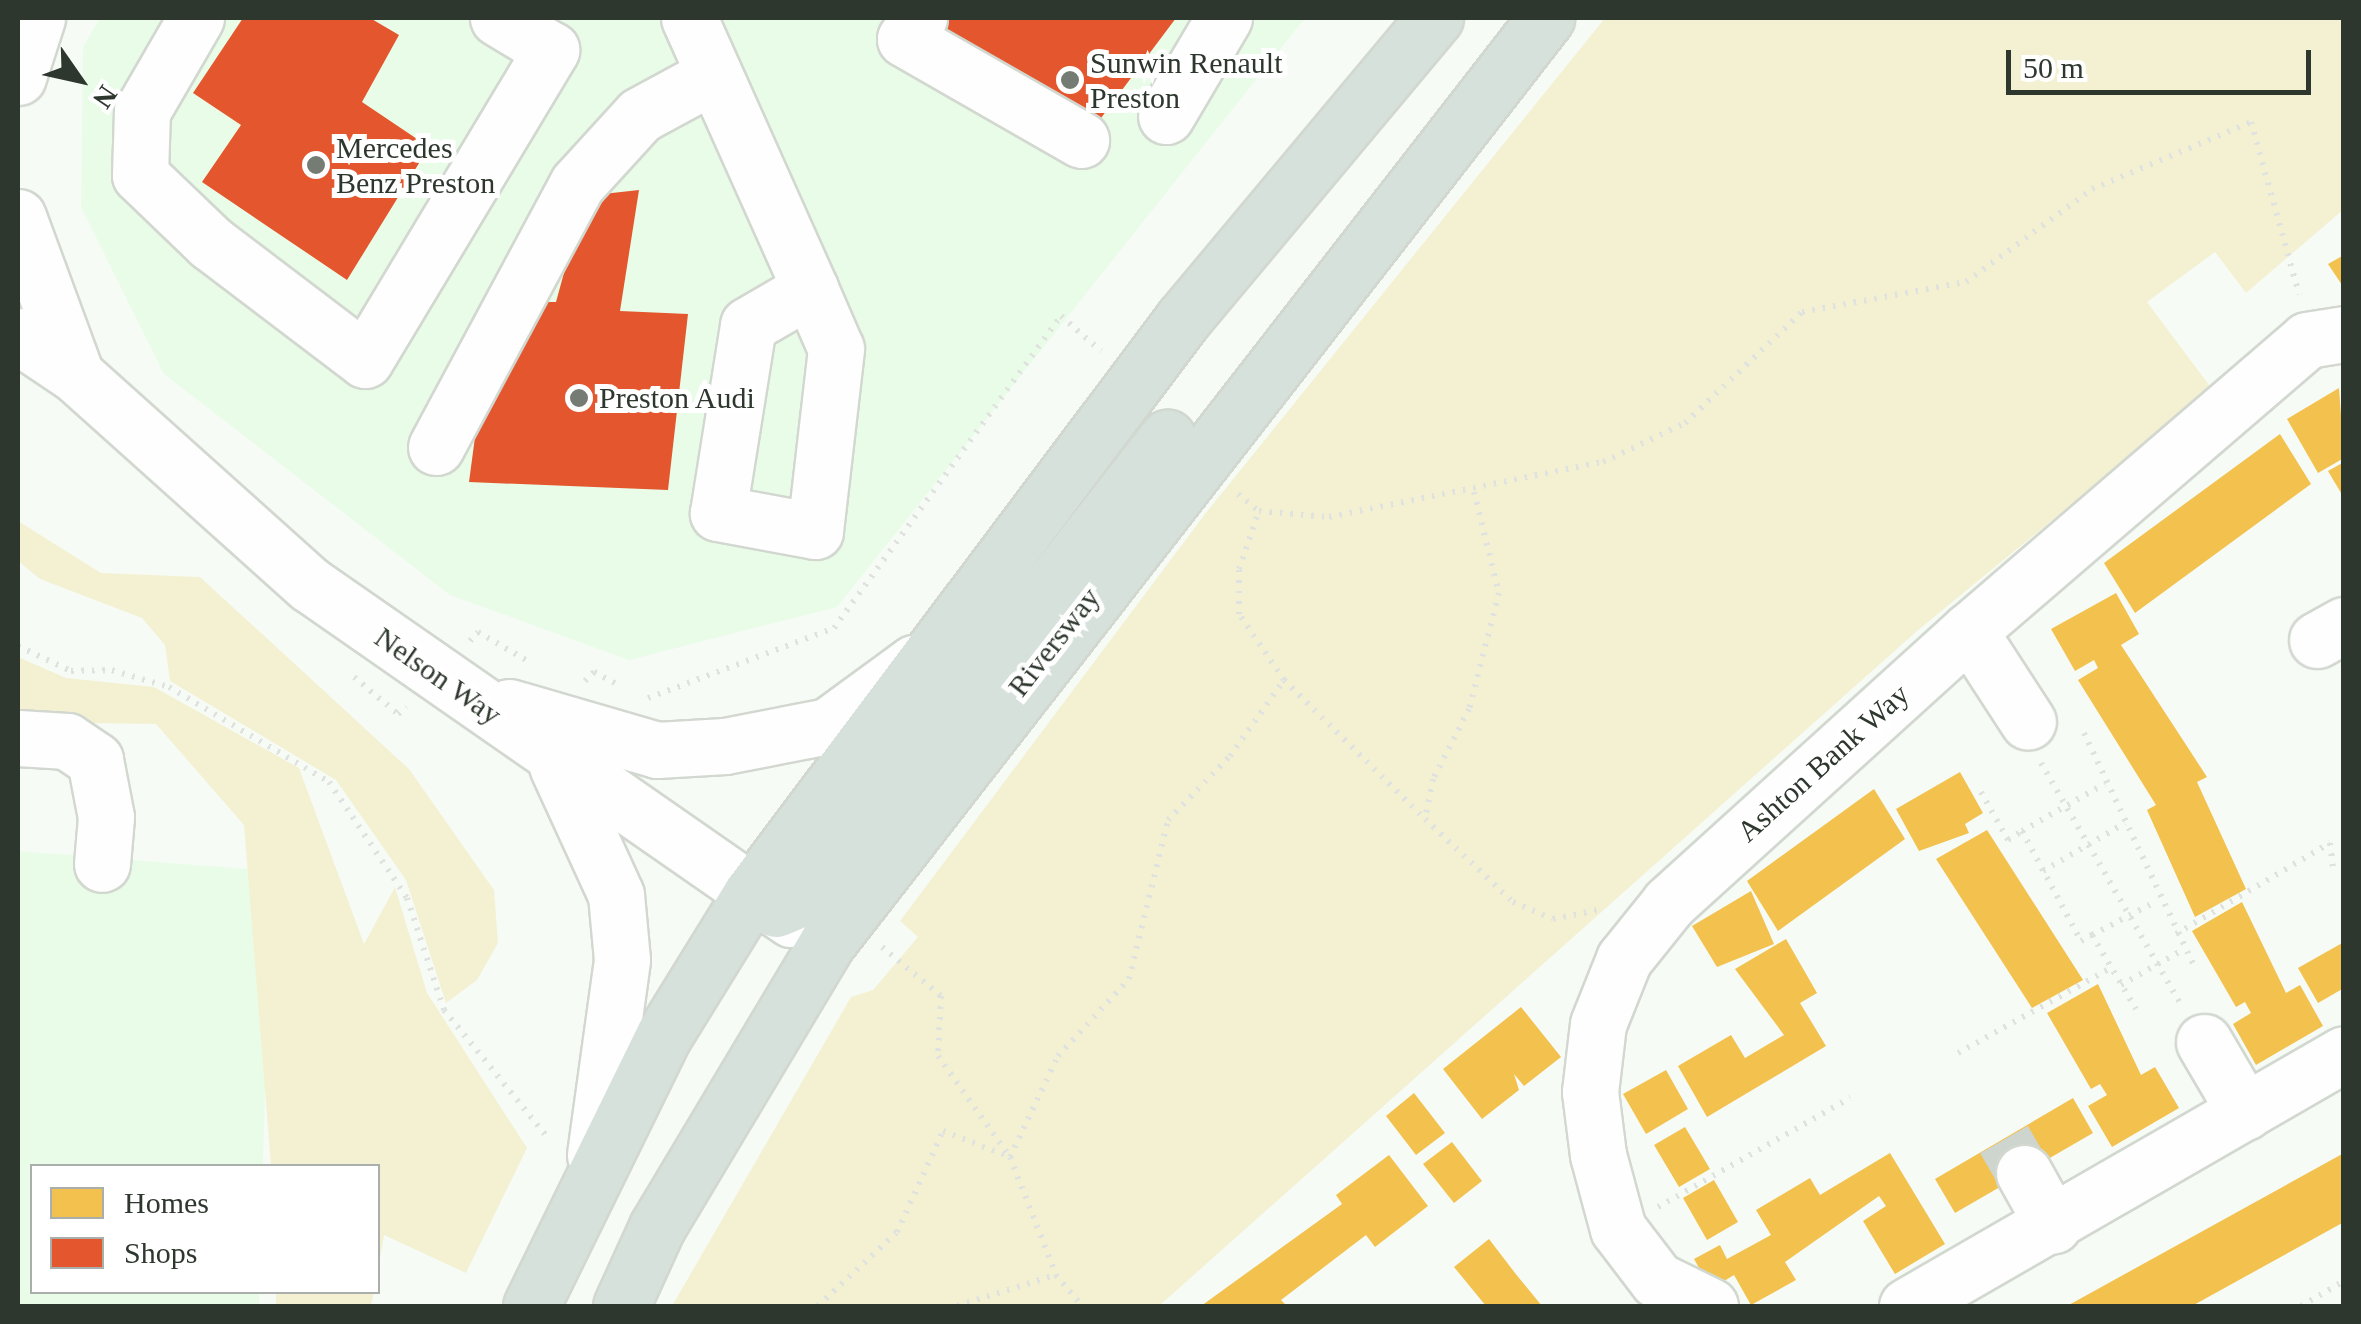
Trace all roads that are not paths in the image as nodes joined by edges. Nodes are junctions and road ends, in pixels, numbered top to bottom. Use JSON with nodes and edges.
{"nodes":[{"id":1,"x":196,"y":18,"type":"edge"},
{"id":2,"x":498,"y":18,"type":"edge"},
{"id":3,"x":689,"y":18,"type":"edge"},
{"id":4,"x":919,"y":18,"type":"edge"},
{"id":5,"x":1224,"y":18,"type":"edge"},
{"id":6,"x":1435,"y":18,"type":"edge"},
{"id":7,"x":1546,"y":18,"type":"edge"},
{"id":8,"x":714,"y":75,"type":"junction"},
{"id":9,"x":1166,"y":116,"type":"dead end"},
{"id":10,"x":1081,"y":140,"type":"dead end"},
{"id":11,"x":18,"y":217,"type":"edge"},
{"id":12,"x":810,"y":289,"type":"dead end"},
{"id":13,"x":18,"y":336,"type":"edge"},
{"id":14,"x":2325,"y":337,"type":"edge"},
{"id":15,"x":1272,"y":360,"type":"junction"},
{"id":16,"x":76,"y":375,"type":"junction"},
{"id":17,"x":436,"y":447,"type":"dead end"},
{"id":18,"x":1969,"y":631,"type":"junction"},
{"id":19,"x":935,"y":646,"type":"junction"},
{"id":20,"x":468,"y":695,"type":"junction"},
{"id":21,"x":2028,"y":722,"type":"road end"},
{"id":22,"x":18,"y":738,"type":"edge"},
{"id":23,"x":554,"y":758,"type":"junction"},
{"id":24,"x":102,"y":864,"type":"dead end"},
{"id":25,"x":763,"y":901,"type":"junction"},
{"id":26,"x":849,"y":940,"type":"junction"},
{"id":27,"x":2204,"y":1042,"type":"road end"},
{"id":28,"x":2344,"y":1054,"type":"edge"},
{"id":29,"x":2245,"y":1112,"type":"junction"},
{"id":30,"x":2024,"y":1173,"type":"tunnel mouth"},
{"id":31,"x":590,"y":1177,"type":"junction"},
{"id":32,"x":2053,"y":1225,"type":"junction"},
{"id":33,"x":531,"y":1306,"type":"edge"},
{"id":34,"x":621,"y":1306,"type":"edge"},
{"id":35,"x":1710,"y":1306,"type":"edge"},
{"id":36,"x":1907,"y":1306,"type":"edge"}],
"edges":[{"from":1,"to":2,"type":"street"},
{"from":3,"to":8,"type":"street"},
{"from":4,"to":10,"type":"street"},
{"from":5,"to":9,"type":"street"},
{"from":6,"to":19,"type":"highway"},
{"from":7,"to":15,"type":"highway","name":"Riversway"},
{"from":8,"to":12,"type":"street"},
{"from":8,"to":17,"type":"street"},
{"from":11,"to":16,"type":"street","name":"Nelson Way"},
{"from":13,"to":16,"type":"street","name":"Nelson Way"},
{"from":14,"to":18,"type":"street","name":"Ashton Bank Way"},
{"from":15,"to":25,"type":"highway"},
{"from":15,"to":26,"type":"highway","name":"Riversway"},
{"from":16,"to":20,"type":"street","name":"Nelson Way"},
{"from":18,"to":21,"type":"street"},
{"from":18,"to":35,"type":"street","name":"Ashton Bank Way"},
{"from":19,"to":20,"type":"street"},
{"from":19,"to":25,"type":"highway"},
{"from":20,"to":23,"type":"street","name":"Nelson Way"},
{"from":22,"to":24,"type":"street"},
{"from":23,"to":25,"type":"street","name":"Nelson Way"},
{"from":23,"to":31,"type":"street"},
{"from":25,"to":26,"type":"street","name":"Nelson Way"},
{"from":25,"to":31,"type":"highway"},
{"from":26,"to":34,"type":"highway","name":"Riversway"},
{"from":27,"to":29,"type":"street"},
{"from":28,"to":29,"type":"street"},
{"from":29,"to":32,"type":"street"},
{"from":30,"to":32,"type":"street"},
{"from":31,"to":33,"type":"highway"},
{"from":32,"to":36,"type":"street"}]}
